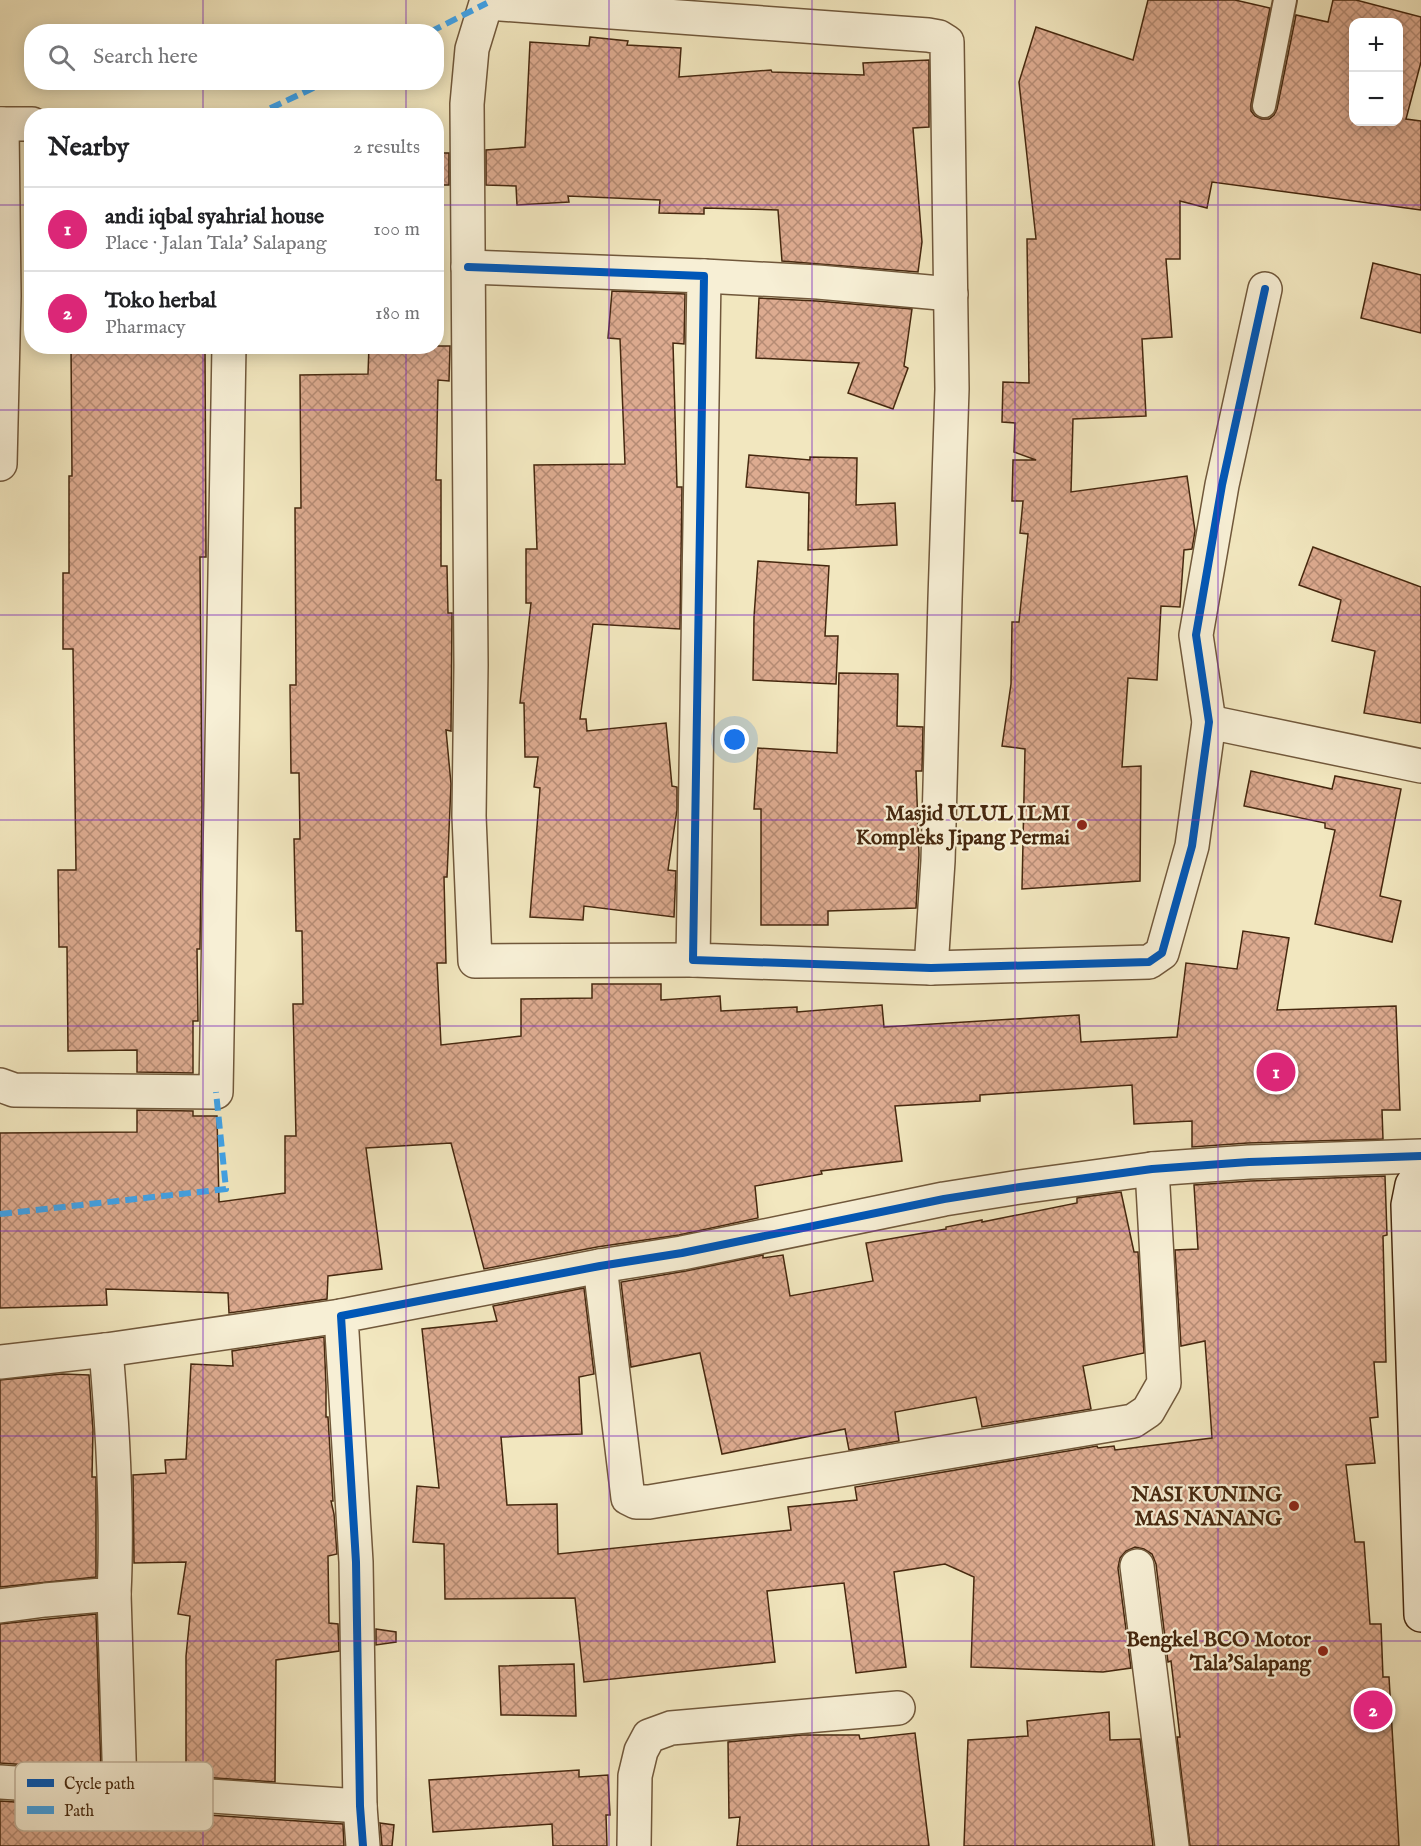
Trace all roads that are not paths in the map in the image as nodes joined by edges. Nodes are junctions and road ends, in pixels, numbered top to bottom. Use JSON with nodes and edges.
{"nodes":[{"id":1,"x":1286,"y":0,"type":"edge"},
{"id":2,"x":487,"y":2,"type":"edge"},
{"id":3,"x":1264,"y":106,"type":"dead end"},
{"id":4,"x":11,"y":124,"type":"edge"},
{"id":5,"x":468,"y":267,"type":"junction"},
{"id":6,"x":704,"y":276,"type":"junction"},
{"id":7,"x":1265,"y":289,"type":"dead end"},
{"id":8,"x":951,"y":294,"type":"junction"},
{"id":9,"x":229,"y":354,"type":"edge"},
{"id":10,"x":0,"y":464,"type":"edge"},
{"id":11,"x":1209,"y":722,"type":"junction"},
{"id":12,"x":1421,"y":766,"type":"edge"},
{"id":13,"x":693,"y":960,"type":"junction"},
{"id":14,"x":932,"y":968,"type":"junction"},
{"id":15,"x":0,"y":1085,"type":"edge"},
{"id":16,"x":1421,"y":1156,"type":"edge"},
{"id":17,"x":1152,"y":1169,"type":"junction"},
{"id":18,"x":1421,"y":1172,"type":"edge"},
{"id":19,"x":600,"y":1266,"type":"junction"},
{"id":20,"x":340,"y":1316,"type":"junction"},
{"id":21,"x":106,"y":1350,"type":"junction"},
{"id":22,"x":0,"y":1362,"type":"edge"},
{"id":23,"x":1137,"y":1566,"type":"dead end"},
{"id":24,"x":114,"y":1594,"type":"junction"},
{"id":25,"x":0,"y":1606,"type":"edge"},
{"id":26,"x":1421,"y":1615,"type":"edge"},
{"id":27,"x":898,"y":1708,"type":"dead end"},
{"id":28,"x":119,"y":1762,"type":"edge"},
{"id":29,"x":0,"y":1782,"type":"edge"},
{"id":30,"x":15,"y":1783,"type":"edge"},
{"id":31,"x":213,"y":1796,"type":"edge"},
{"id":32,"x":360,"y":1806,"type":"junction"},
{"id":33,"x":363,"y":1846,"type":"edge"},
{"id":34,"x":634,"y":1846,"type":"edge"},
{"id":35,"x":1172,"y":1846,"type":"edge"}],
"edges":[{"from":1,"to":3,"type":"lane"},
{"from":2,"to":5,"type":"street"},
{"from":2,"to":8,"type":"street"},
{"from":4,"to":10,"type":"street"},
{"from":5,"to":6,"type":"street"},
{"from":5,"to":13,"type":"street"},
{"from":6,"to":8,"type":"street"},
{"from":6,"to":13,"type":"street"},
{"from":7,"to":11,"type":"street"},
{"from":8,"to":14,"type":"street"},
{"from":9,"to":15,"type":"street"},
{"from":11,"to":12,"type":"street"},
{"from":11,"to":14,"type":"street"},
{"from":13,"to":14,"type":"street"},
{"from":16,"to":17,"type":"street"},
{"from":17,"to":19,"type":"street"},
{"from":17,"to":19,"type":"street"},
{"from":18,"to":26,"type":"street"},
{"from":19,"to":20,"type":"street"},
{"from":20,"to":21,"type":"street"},
{"from":20,"to":32,"type":"street"},
{"from":21,"to":22,"type":"street"},
{"from":21,"to":24,"type":"street"},
{"from":23,"to":35,"type":"street"},
{"from":24,"to":25,"type":"street"},
{"from":24,"to":28,"type":"street"},
{"from":27,"to":34,"type":"street"},
{"from":29,"to":30,"type":"street"},
{"from":31,"to":32,"type":"street"},
{"from":32,"to":33,"type":"street"}]}
